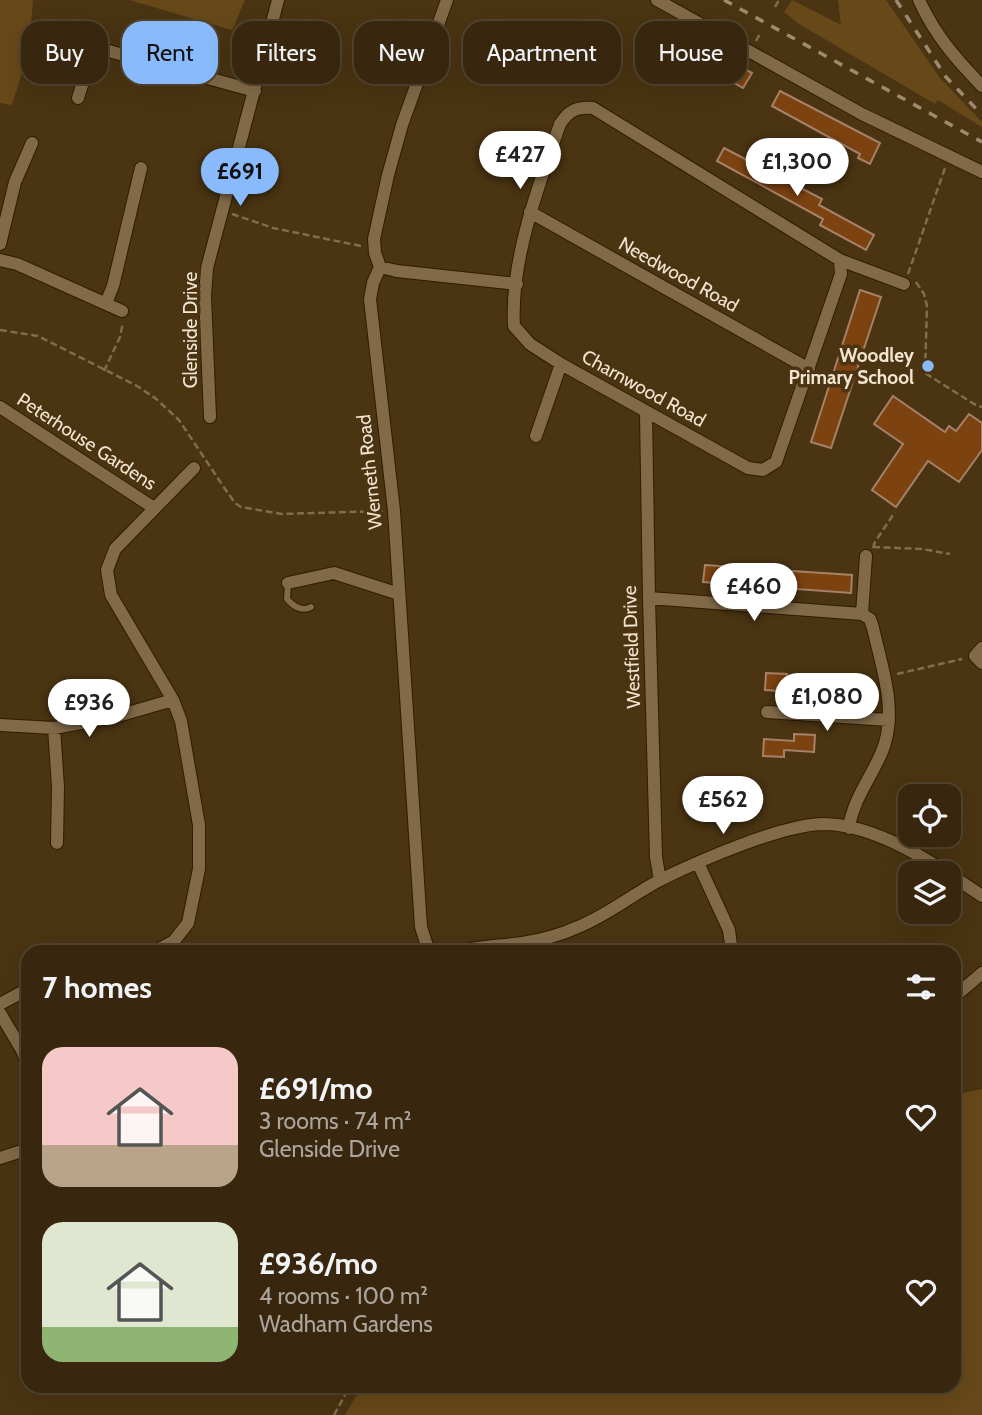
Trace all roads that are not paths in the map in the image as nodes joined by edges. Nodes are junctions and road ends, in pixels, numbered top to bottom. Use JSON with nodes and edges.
{"nodes":[{"id":1,"x":278,"y":0,"type":"edge"},
{"id":2,"x":447,"y":0,"type":"edge"},
{"id":3,"x":657,"y":0,"type":"edge"},
{"id":4,"x":919,"y":0,"type":"edge"},
{"id":5,"x":982,"y":86,"type":"edge"},
{"id":6,"x":255,"y":91,"type":"junction"},
{"id":7,"x":78,"y":98,"type":"dead end"},
{"id":8,"x":32,"y":143,"type":"dead end"},
{"id":9,"x":141,"y":168,"type":"dead end"},
{"id":10,"x":982,"y":172,"type":"edge"},
{"id":11,"x":530,"y":212,"type":"junction"},
{"id":12,"x":0,"y":244,"type":"edge"},
{"id":13,"x":0,"y":260,"type":"edge"},
{"id":14,"x":840,"y":260,"type":"junction"},
{"id":15,"x":380,"y":267,"type":"junction"},
{"id":16,"x":517,"y":284,"type":"junction"},
{"id":17,"x":904,"y":284,"type":"dead end"},
{"id":18,"x":106,"y":303,"type":"junction"},
{"id":19,"x":122,"y":311,"type":"road end"},
{"id":20,"x":561,"y":364,"type":"junction"},
{"id":21,"x":809,"y":369,"type":"junction"},
{"id":22,"x":0,"y":407,"type":"edge"},
{"id":23,"x":646,"y":413,"type":"junction"},
{"id":24,"x":210,"y":417,"type":"dead end"},
{"id":25,"x":536,"y":436,"type":"dead end"},
{"id":26,"x":194,"y":468,"type":"dead end"},
{"id":27,"x":154,"y":508,"type":"junction"},
{"id":28,"x":870,"y":551,"type":"road end"},
{"id":29,"x":288,"y":583,"type":"joint"},
{"id":30,"x":399,"y":594,"type":"junction"},
{"id":31,"x":649,"y":598,"type":"junction"},
{"id":32,"x":311,"y":607,"type":"dead end"},
{"id":33,"x":862,"y":614,"type":"junction"},
{"id":34,"x":173,"y":700,"type":"junction"},
{"id":35,"x":767,"y":712,"type":"dead end"},
{"id":36,"x":889,"y":720,"type":"junction"},
{"id":37,"x":0,"y":725,"type":"edge"},
{"id":38,"x":54,"y":728,"type":"junction"},
{"id":39,"x":849,"y":828,"type":"junction"},
{"id":40,"x":57,"y":843,"type":"dead end"},
{"id":41,"x":698,"y":863,"type":"junction"},
{"id":42,"x":660,"y":880,"type":"junction"},
{"id":43,"x":982,"y":896,"type":"edge"},
{"id":44,"x":167,"y":945,"type":"edge"},
{"id":45,"x":427,"y":945,"type":"edge"},
{"id":46,"x":510,"y":945,"type":"edge"},
{"id":47,"x":731,"y":945,"type":"edge"},
{"id":48,"x":982,"y":973,"type":"edge"},
{"id":49,"x":961,"y":991,"type":"edge"},
{"id":50,"x":21,"y":993,"type":"edge"},
{"id":51,"x":0,"y":1004,"type":"edge"},
{"id":52,"x":0,"y":1013,"type":"edge"},
{"id":53,"x":21,"y":1049,"type":"edge"},
{"id":54,"x":21,"y":1151,"type":"edge"},
{"id":55,"x":0,"y":1158,"type":"edge"}],
"edges":[{"from":1,"to":6,"type":"street","name":"Glenside Drive"},
{"from":2,"to":15,"type":"street"},
{"from":3,"to":10,"type":"street"},
{"from":4,"to":5,"type":"street"},
{"from":6,"to":7,"type":"street"},
{"from":6,"to":24,"type":"street","name":"Glenside Drive"},
{"from":8,"to":12,"type":"street"},
{"from":9,"to":18,"type":"street"},
{"from":11,"to":14,"type":"street"},
{"from":11,"to":16,"type":"street"},
{"from":11,"to":21,"type":"street","name":"Needwood Road"},
{"from":13,"to":18,"type":"street"},
{"from":14,"to":17,"type":"street"},
{"from":14,"to":21,"type":"street"},
{"from":15,"to":16,"type":"street"},
{"from":15,"to":30,"type":"street","name":"Werneth Road"},
{"from":16,"to":20,"type":"street","name":"Charnwood Road"},
{"from":18,"to":19,"type":"street"},
{"from":20,"to":23,"type":"street","name":"Charnwood Road"},
{"from":20,"to":25,"type":"street"},
{"from":21,"to":23,"type":"street","name":"Charnwood Road"},
{"from":22,"to":27,"type":"street","name":"Peterhouse Gardens"},
{"from":23,"to":31,"type":"street","name":"Westfield Drive"},
{"from":26,"to":27,"type":"street"},
{"from":27,"to":34,"type":"street"},
{"from":28,"to":33,"type":"street"},
{"from":29,"to":30,"type":"street"},
{"from":29,"to":32,"type":"lane"},
{"from":30,"to":45,"type":"street","name":"Werneth Road"},
{"from":31,"to":33,"type":"street"},
{"from":31,"to":42,"type":"street","name":"Westfield Drive"},
{"from":33,"to":36,"type":"street"},
{"from":34,"to":38,"type":"street"},
{"from":34,"to":44,"type":"street"},
{"from":35,"to":36,"type":"street"},
{"from":36,"to":39,"type":"street"},
{"from":37,"to":38,"type":"street"},
{"from":38,"to":40,"type":"street"},
{"from":39,"to":41,"type":"street"},
{"from":39,"to":43,"type":"street"},
{"from":41,"to":42,"type":"street"},
{"from":41,"to":47,"type":"street"},
{"from":42,"to":46,"type":"street"},
{"from":48,"to":49,"type":"street"},
{"from":50,"to":51,"type":"street"},
{"from":52,"to":53,"type":"street"},
{"from":54,"to":55,"type":"street"}]}
